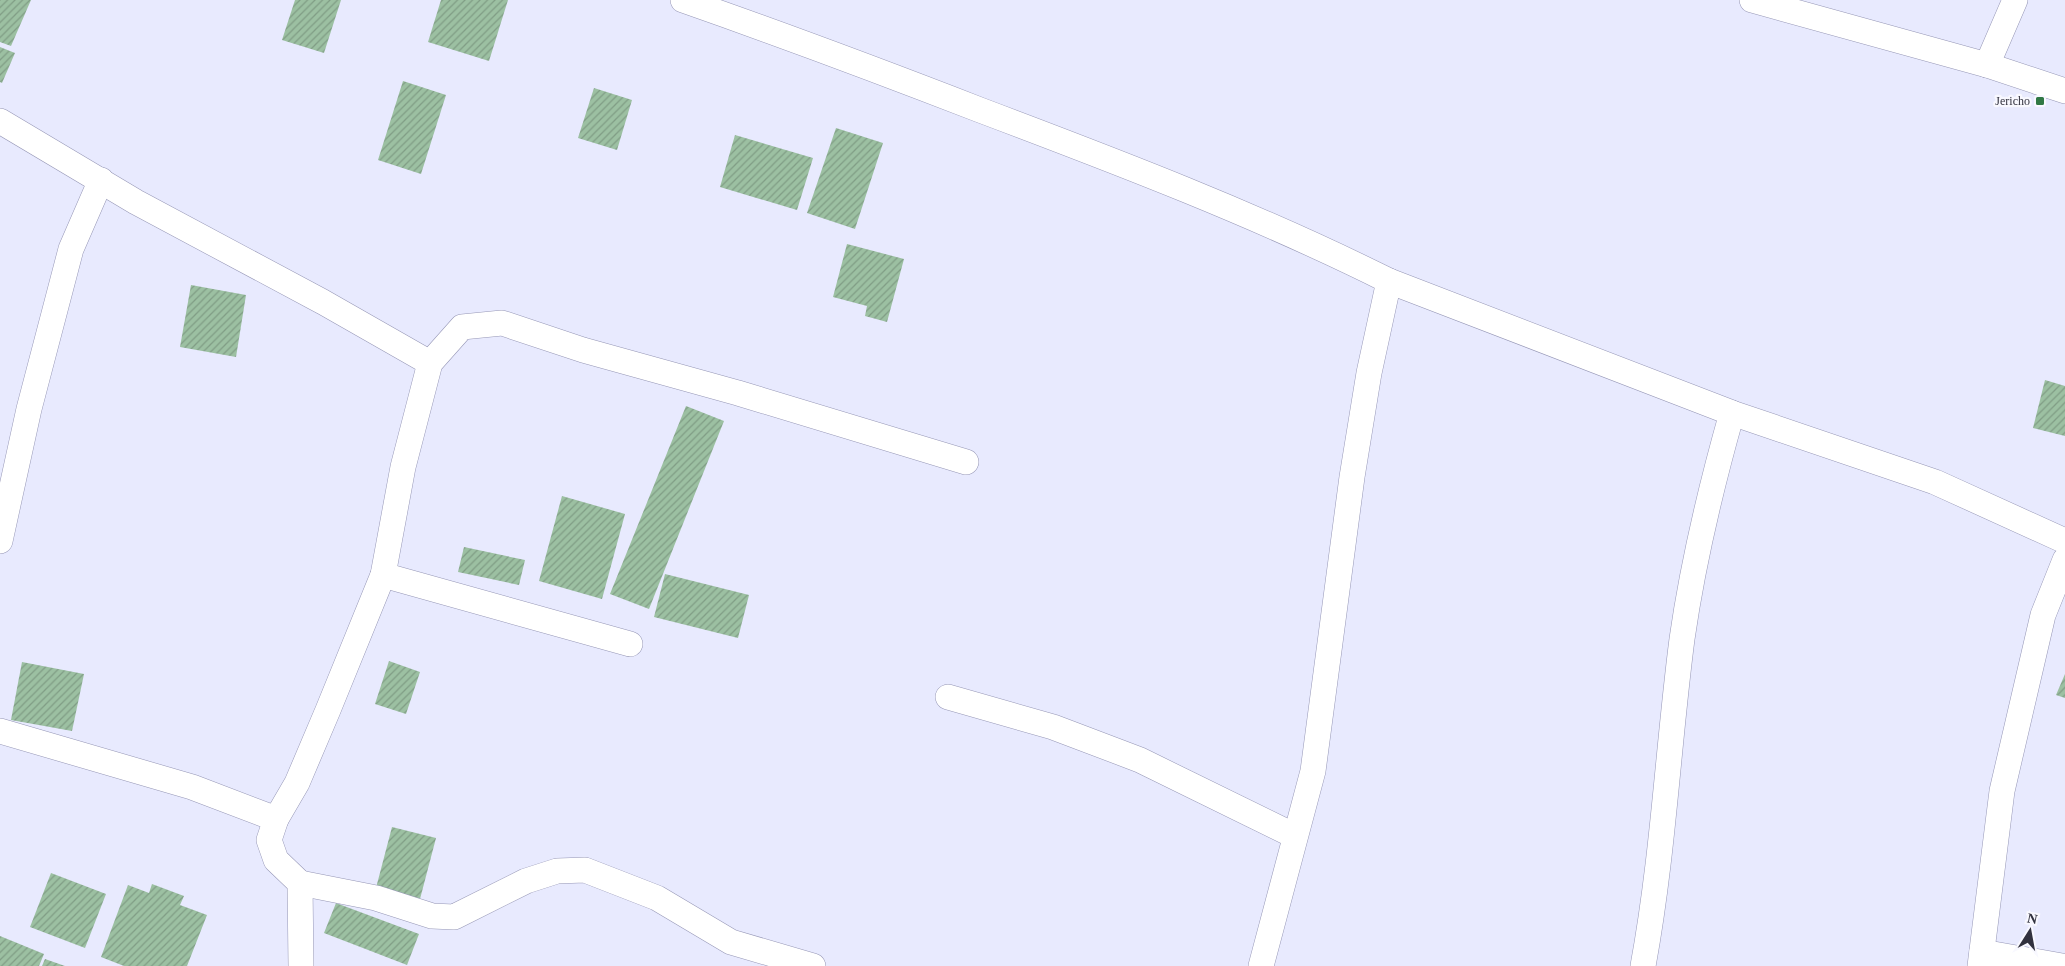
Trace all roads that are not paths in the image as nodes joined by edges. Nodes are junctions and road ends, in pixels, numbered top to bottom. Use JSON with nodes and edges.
{"nodes":[{"id":1,"x":683,"y":0,"type":"edge"},
{"id":2,"x":1752,"y":0,"type":"edge"},
{"id":3,"x":2015,"y":0,"type":"edge"},
{"id":4,"x":1988,"y":66,"type":"junction"},
{"id":5,"x":2065,"y":91,"type":"edge"},
{"id":6,"x":0,"y":122,"type":"edge"},
{"id":7,"x":100,"y":180,"type":"junction"},
{"id":8,"x":1389,"y":280,"type":"junction"},
{"id":9,"x":430,"y":363,"type":"junction"},
{"id":10,"x":1732,"y":413,"type":"junction"},
{"id":11,"x":966,"y":462,"type":"dead end"},
{"id":12,"x":0,"y":541,"type":"edge"},
{"id":13,"x":2065,"y":541,"type":"edge"},
{"id":14,"x":2065,"y":560,"type":"edge"},
{"id":15,"x":383,"y":575,"type":"junction"},
{"id":16,"x":630,"y":644,"type":"dead end"},
{"id":17,"x":948,"y":697,"type":"dead end"},
{"id":18,"x":0,"y":731,"type":"edge"},
{"id":19,"x":276,"y":818,"type":"junction"},
{"id":20,"x":1295,"y":836,"type":"junction"},
{"id":21,"x":300,"y":883,"type":"junction"},
{"id":22,"x":1981,"y":959,"type":"edge"},
{"id":23,"x":301,"y":966,"type":"edge"},
{"id":24,"x":813,"y":966,"type":"edge"},
{"id":25,"x":1261,"y":966,"type":"edge"},
{"id":26,"x":1643,"y":966,"type":"edge"},
{"id":27,"x":2062,"y":966,"type":"edge"}],
"edges":[{"from":1,"to":8,"type":"street"},
{"from":2,"to":4,"type":"street"},
{"from":3,"to":4,"type":"street"},
{"from":4,"to":5,"type":"street"},
{"from":6,"to":7,"type":"street"},
{"from":7,"to":9,"type":"street"},
{"from":7,"to":12,"type":"street"},
{"from":8,"to":10,"type":"street"},
{"from":8,"to":20,"type":"street"},
{"from":9,"to":11,"type":"street"},
{"from":9,"to":15,"type":"street"},
{"from":10,"to":13,"type":"street"},
{"from":10,"to":26,"type":"street"},
{"from":14,"to":22,"type":"street"},
{"from":15,"to":16,"type":"street"},
{"from":15,"to":19,"type":"street"},
{"from":17,"to":20,"type":"street"},
{"from":18,"to":19,"type":"street"},
{"from":19,"to":21,"type":"street"},
{"from":20,"to":25,"type":"street"},
{"from":21,"to":23,"type":"street"},
{"from":21,"to":24,"type":"street"},
{"from":22,"to":27,"type":"street"}]}
